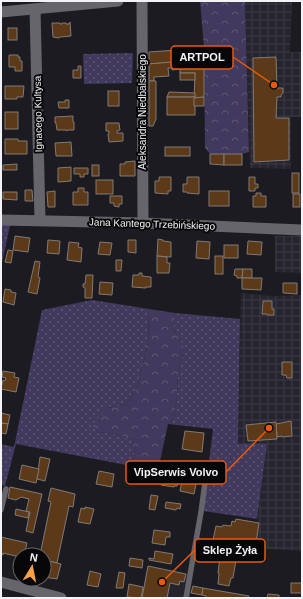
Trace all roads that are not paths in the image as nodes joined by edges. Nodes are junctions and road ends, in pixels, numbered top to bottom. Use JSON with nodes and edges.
{"nodes":[{"id":1,"x":118,"y":1,"type":"edge"},
{"id":2,"x":142,"y":1,"type":"edge"},
{"id":3,"x":35,"y":8,"type":"junction"},
{"id":4,"x":1,"y":12,"type":"edge"},
{"id":5,"x":1,"y":220,"type":"edge"},
{"id":6,"x":40,"y":220,"type":"junction"},
{"id":7,"x":143,"y":223,"type":"junction"},
{"id":8,"x":302,"y":230,"type":"edge"},
{"id":9,"x":207,"y":468,"type":"dead end"},
{"id":10,"x":6,"y":489,"type":"dead end"},
{"id":11,"x":1,"y":510,"type":"edge"},
{"id":12,"x":1,"y":582,"type":"edge"},
{"id":13,"x":61,"y":598,"type":"edge"},
{"id":14,"x":186,"y":598,"type":"edge"}],
"edges":[{"from":1,"to":3,"type":"street"},
{"from":2,"to":7,"type":"street","name":"Aleksandra Niedbalskiego"},
{"from":3,"to":4,"type":"street"},
{"from":3,"to":6,"type":"street","name":"Ignacego Kultysa"},
{"from":5,"to":6,"type":"street","name":"Jana Kantego Trzebińskiego"},
{"from":6,"to":7,"type":"street","name":"Jana Kantego Trzebińskiego"},
{"from":7,"to":8,"type":"street","name":"Jana Kantego Trzebińskiego"},
{"from":9,"to":14,"type":"lane"},
{"from":10,"to":11,"type":"lane"},
{"from":12,"to":13,"type":"street"}]}
